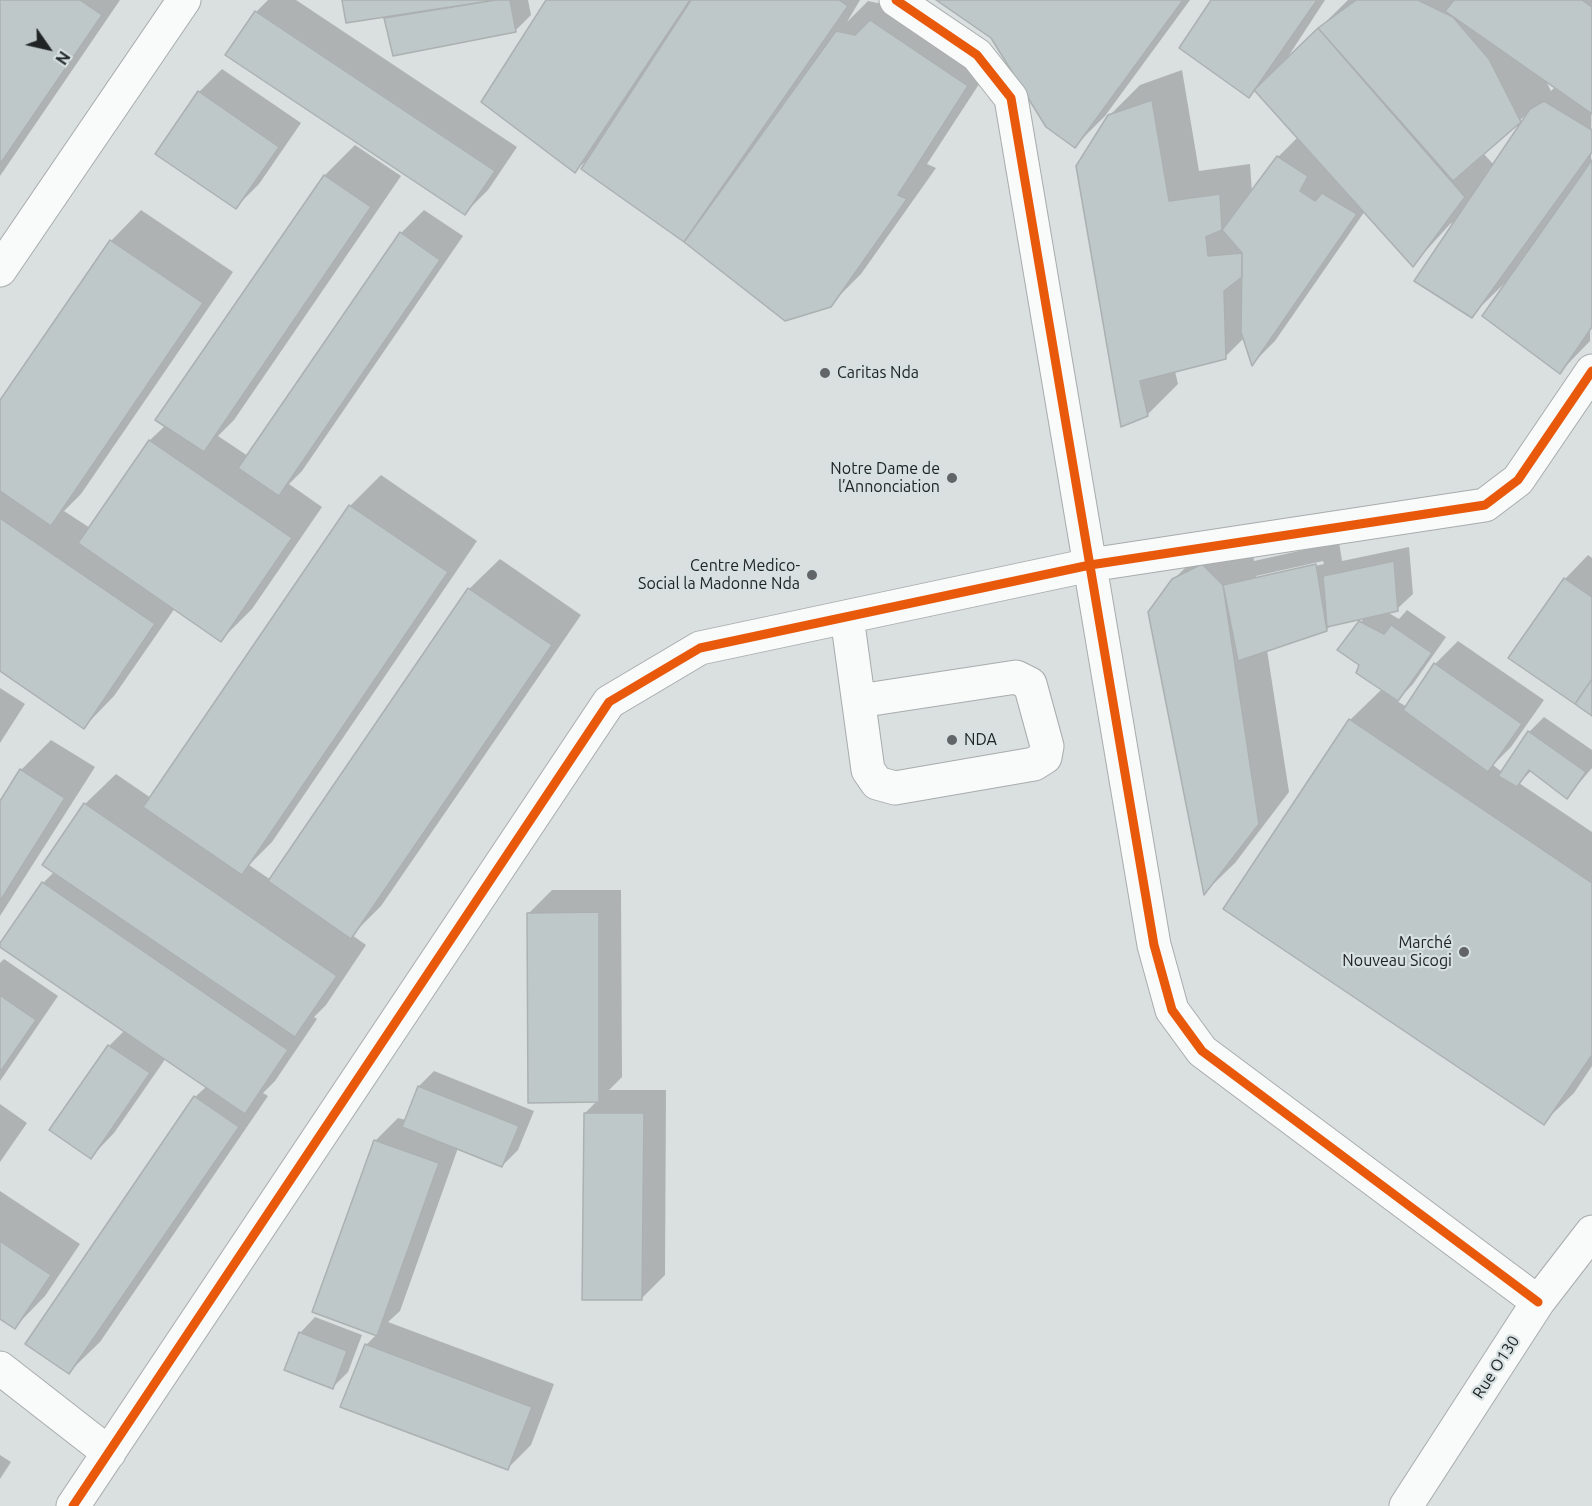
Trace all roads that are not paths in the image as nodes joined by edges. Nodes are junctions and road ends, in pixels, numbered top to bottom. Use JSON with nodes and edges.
{"nodes":[{"id":1,"x":184,"y":0,"type":"edge"},
{"id":2,"x":896,"y":0,"type":"edge"},
{"id":3,"x":0,"y":270,"type":"edge"},
{"id":4,"x":1592,"y":371,"type":"edge"},
{"id":5,"x":1090,"y":566,"type":"junction"},
{"id":6,"x":847,"y":617,"type":"junction"},
{"id":7,"x":860,"y":701,"type":"junction"},
{"id":8,"x":1592,"y":1232,"type":"edge"},
{"id":9,"x":1538,"y":1302,"type":"junction"},
{"id":10,"x":0,"y":1368,"type":"edge"},
{"id":11,"x":110,"y":1453,"type":"junction"},
{"id":12,"x":73,"y":1506,"type":"edge"},
{"id":13,"x":1406,"y":1506,"type":"edge"}],
"edges":[{"from":1,"to":3,"type":"street"},
{"from":2,"to":5,"type":"street"},
{"from":4,"to":5,"type":"street"},
{"from":5,"to":6,"type":"street"},
{"from":5,"to":9,"type":"street"},
{"from":6,"to":7,"type":"street"},
{"from":6,"to":11,"type":"street"},
{"from":7,"to":7,"type":"street"},
{"from":8,"to":9,"type":"street","name":"Rue O130"},
{"from":9,"to":13,"type":"street","name":"Rue O130"},
{"from":10,"to":11,"type":"street"},
{"from":11,"to":12,"type":"street"}]}
